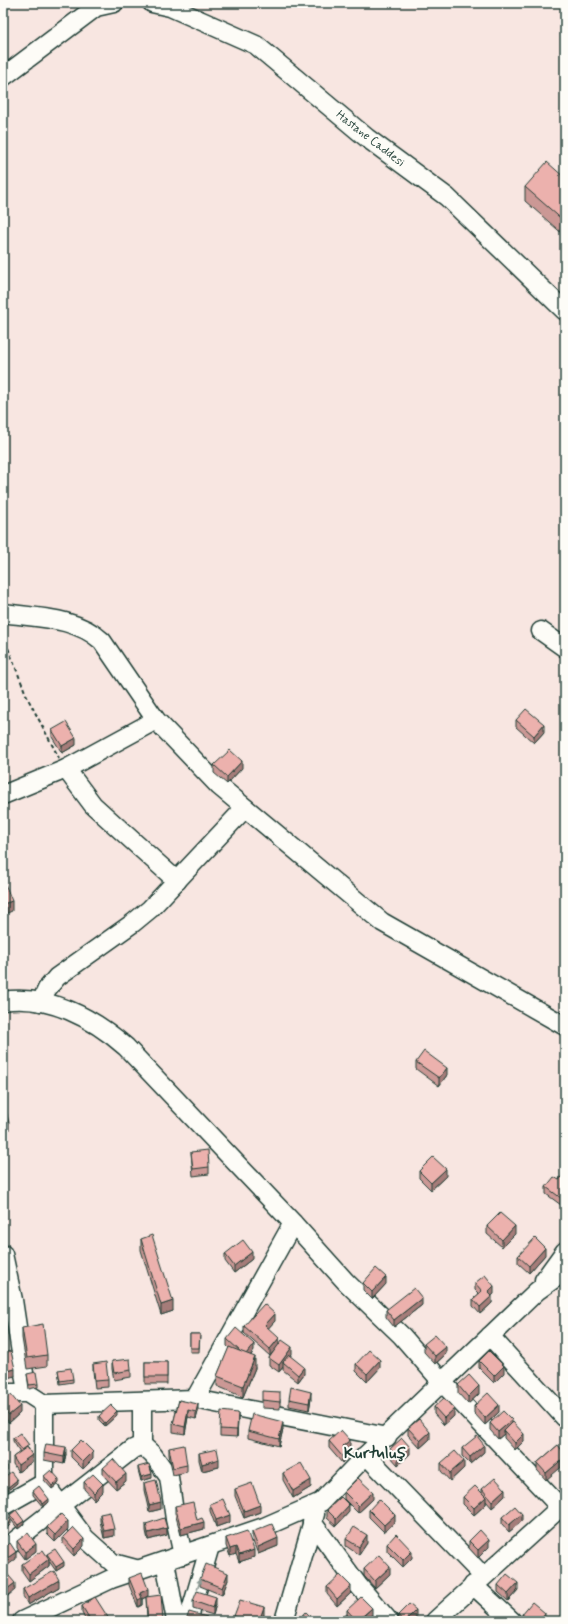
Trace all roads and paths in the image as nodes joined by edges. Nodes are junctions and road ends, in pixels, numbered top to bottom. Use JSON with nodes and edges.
{"nodes":[{"id":1,"x":114,"y":3,"type":"edge"},
{"id":2,"x":152,"y":3,"type":"edge"},
{"id":3,"x":3,"y":76,"type":"edge"},
{"id":4,"x":565,"y":311,"type":"edge"},
{"id":5,"x":3,"y":613,"type":"edge"},
{"id":6,"x":541,"y":631,"type":"dead end"},
{"id":7,"x":3,"y":635,"type":"edge"},
{"id":8,"x":565,"y":648,"type":"edge"},
{"id":9,"x":156,"y":720,"type":"junction"},
{"id":10,"x":66,"y":769,"type":"junction"},
{"id":11,"x":3,"y":795,"type":"edge"},
{"id":12,"x":245,"y":808,"type":"junction"},
{"id":13,"x":177,"y":881,"type":"junction"},
{"id":14,"x":3,"y":1001,"type":"edge"},
{"id":15,"x":41,"y":1002,"type":"junction"},
{"id":16,"x":565,"y":1026,"type":"edge"},
{"id":17,"x":293,"y":1223,"type":"junction"},
{"id":18,"x":565,"y":1251,"type":"edge"},
{"id":19,"x":3,"y":1254,"type":"edge"},
{"id":20,"x":564,"y":1274,"type":"edge"},
{"id":21,"x":537,"y":1291,"type":"junction"},
{"id":22,"x":490,"y":1336,"type":"junction"},
{"id":23,"x":442,"y":1382,"type":"junction"},
{"id":24,"x":27,"y":1392,"type":"junction"},
{"id":25,"x":3,"y":1393,"type":"edge"},
{"id":26,"x":195,"y":1399,"type":"junction"},
{"id":27,"x":142,"y":1401,"type":"junction"},
{"id":28,"x":44,"y":1404,"type":"junction"},
{"id":29,"x":565,"y":1418,"type":"edge"},
{"id":30,"x":387,"y":1436,"type":"junction"},
{"id":31,"x":142,"y":1445,"type":"junction"},
{"id":32,"x":366,"y":1455,"type":"junction"},
{"id":33,"x":44,"y":1483,"type":"junction"},
{"id":34,"x":322,"y":1502,"type":"junction"},
{"id":35,"x":61,"y":1505,"type":"junction"},
{"id":36,"x":563,"y":1505,"type":"edge"},
{"id":37,"x":3,"y":1506,"type":"edge"},
{"id":38,"x":312,"y":1522,"type":"junction"},
{"id":39,"x":210,"y":1546,"type":"junction"},
{"id":40,"x":3,"y":1548,"type":"edge"},
{"id":41,"x":182,"y":1555,"type":"junction"},
{"id":42,"x":165,"y":1561,"type":"junction"},
{"id":43,"x":139,"y":1570,"type":"junction"},
{"id":44,"x":478,"y":1580,"type":"junction"},
{"id":45,"x":22,"y":1621,"type":"edge"},
{"id":46,"x":176,"y":1621,"type":"edge"},
{"id":47,"x":188,"y":1621,"type":"edge"},
{"id":48,"x":284,"y":1621,"type":"edge"},
{"id":49,"x":389,"y":1621,"type":"edge"},
{"id":50,"x":435,"y":1621,"type":"edge"},
{"id":51,"x":512,"y":1621,"type":"edge"}],
"edges":[{"from":1,"to":3,"type":"street"},
{"from":2,"to":4,"type":"street","name":"Hastane Caddesi"},
{"from":5,"to":9,"type":"street"},
{"from":6,"to":8,"type":"street"},
{"from":7,"to":10,"type":"path"},
{"from":9,"to":10,"type":"street"},
{"from":9,"to":12,"type":"street"},
{"from":10,"to":11,"type":"street"},
{"from":10,"to":13,"type":"street"},
{"from":12,"to":13,"type":"street"},
{"from":12,"to":16,"type":"street"},
{"from":13,"to":15,"type":"street"},
{"from":14,"to":15,"type":"street"},
{"from":15,"to":17,"type":"street"},
{"from":17,"to":23,"type":"street"},
{"from":17,"to":26,"type":"street"},
{"from":18,"to":21,"type":"street"},
{"from":19,"to":24,"type":"street"},
{"from":20,"to":21,"type":"street"},
{"from":21,"to":22,"type":"street"},
{"from":22,"to":23,"type":"street"},
{"from":22,"to":29,"type":"street"},
{"from":23,"to":30,"type":"street"},
{"from":23,"to":36,"type":"street"},
{"from":24,"to":25,"type":"street"},
{"from":24,"to":28,"type":"street"},
{"from":26,"to":27,"type":"street"},
{"from":26,"to":30,"type":"street"},
{"from":27,"to":28,"type":"street"},
{"from":27,"to":31,"type":"street"},
{"from":28,"to":33,"type":"street"},
{"from":30,"to":32,"type":"street"},
{"from":31,"to":35,"type":"street"},
{"from":31,"to":41,"type":"street"},
{"from":32,"to":34,"type":"street"},
{"from":32,"to":44,"type":"street"},
{"from":33,"to":35,"type":"street"},
{"from":33,"to":37,"type":"street"},
{"from":34,"to":38,"type":"street"},
{"from":34,"to":39,"type":"street"},
{"from":35,"to":40,"type":"street"},
{"from":35,"to":43,"type":"street"},
{"from":36,"to":44,"type":"street"},
{"from":38,"to":48,"type":"street"},
{"from":38,"to":49,"type":"street"},
{"from":39,"to":41,"type":"street"},
{"from":47,"to":39,"type":"street","one_way":true},
{"from":41,"to":42,"type":"street"},
{"from":42,"to":43,"type":"street"},
{"from":42,"to":46,"type":"street"},
{"from":43,"to":45,"type":"street"},
{"from":44,"to":50,"type":"street"},
{"from":44,"to":51,"type":"street"}]}
